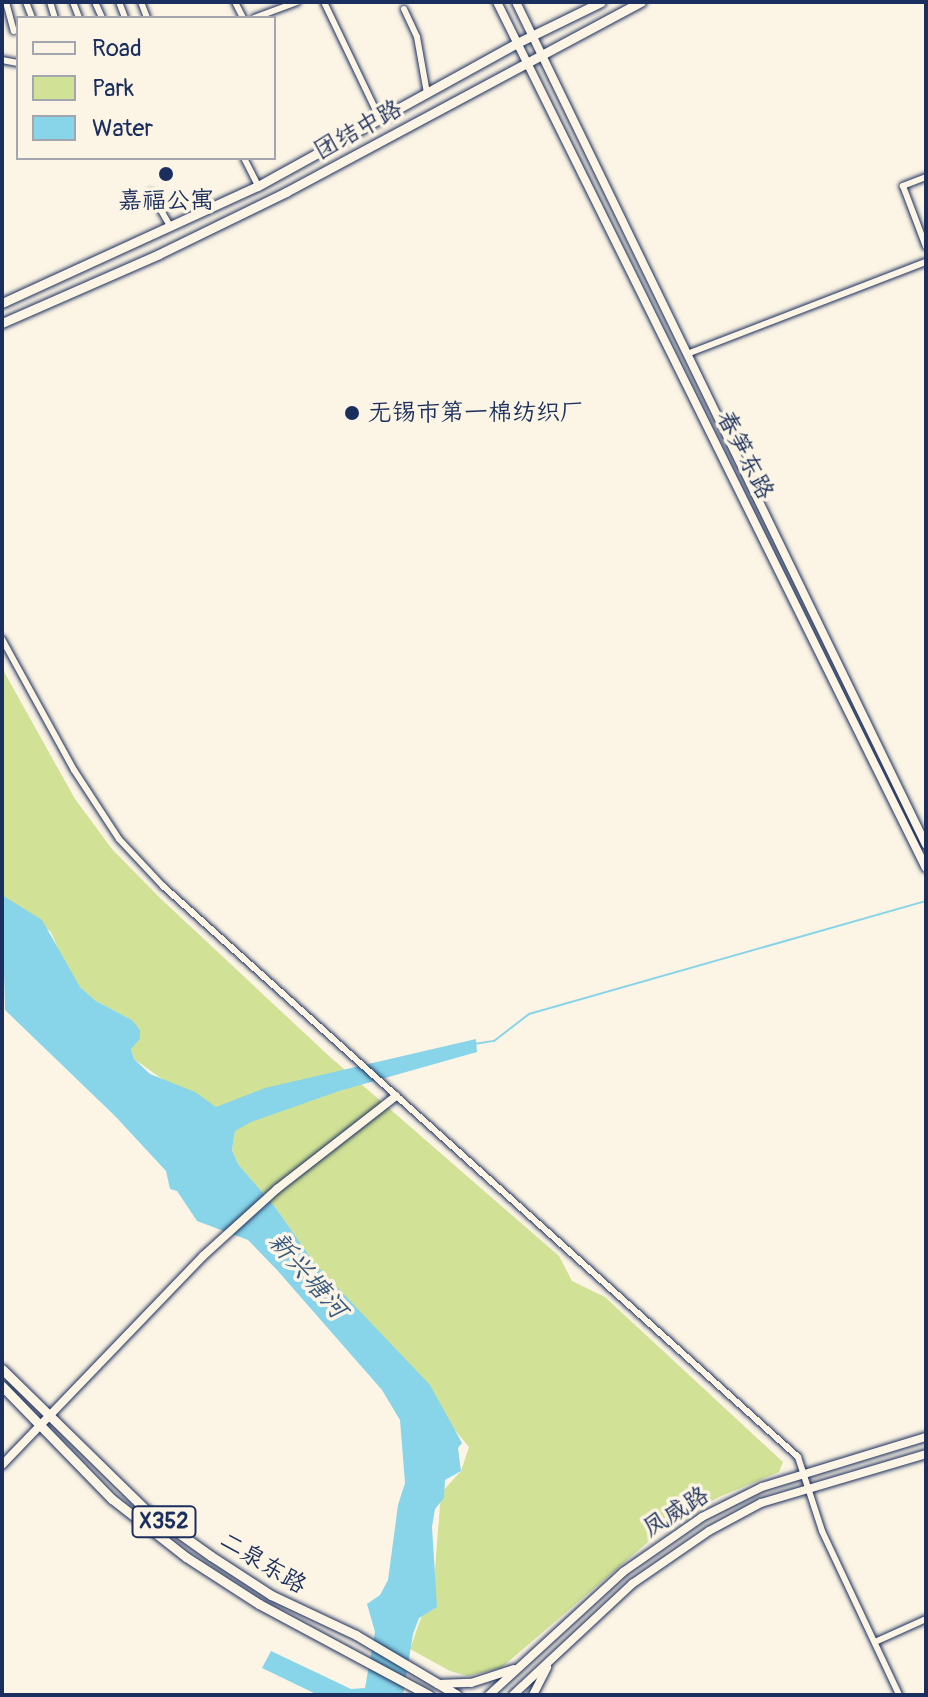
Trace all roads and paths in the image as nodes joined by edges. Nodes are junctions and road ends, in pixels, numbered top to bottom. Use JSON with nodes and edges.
{"nodes":[{"id":1,"x":297,"y":2,"type":"edge"},
{"id":2,"x":324,"y":2,"type":"edge"},
{"id":3,"x":497,"y":2,"type":"edge"},
{"id":4,"x":516,"y":2,"type":"edge"},
{"id":5,"x":601,"y":2,"type":"edge"},
{"id":6,"x":641,"y":2,"type":"edge"},
{"id":7,"x":6,"y":3,"type":"edge"},
{"id":8,"x":281,"y":5,"type":"edge"},
{"id":9,"x":404,"y":9,"type":"dead end"},
{"id":10,"x":258,"y":16,"type":"edge"},
{"id":11,"x":14,"y":31,"type":"dead end"},
{"id":12,"x":534,"y":35,"type":"junction"},
{"id":13,"x":517,"y":43,"type":"junction"},
{"id":14,"x":542,"y":54,"type":"junction"},
{"id":15,"x":526,"y":61,"type":"junction"},
{"id":16,"x":427,"y":93,"type":"junction"},
{"id":17,"x":380,"y":119,"type":"junction"},
{"id":18,"x":245,"y":160,"type":"edge"},
{"id":19,"x":926,"y":177,"type":"edge"},
{"id":20,"x":258,"y":186,"type":"junction"},
{"id":21,"x":151,"y":193,"type":"dead end"},
{"id":22,"x":171,"y":227,"type":"junction"},
{"id":23,"x":926,"y":247,"type":"edge"},
{"id":24,"x":926,"y":262,"type":"edge"},
{"id":25,"x":2,"y":303,"type":"edge"},
{"id":26,"x":2,"y":323,"type":"edge"},
{"id":27,"x":687,"y":354,"type":"junction"},
{"id":28,"x":2,"y":639,"type":"edge"},
{"id":29,"x":926,"y":845,"type":"edge"},
{"id":30,"x":926,"y":868,"type":"edge"},
{"id":31,"x":396,"y":1096,"type":"junction"},
{"id":32,"x":2,"y":1369,"type":"edge"},
{"id":33,"x":2,"y":1386,"type":"edge"},
{"id":34,"x":48,"y":1416,"type":"junction"},
{"id":35,"x":39,"y":1426,"type":"junction"},
{"id":36,"x":926,"y":1437,"type":"edge"},
{"id":37,"x":926,"y":1454,"type":"edge"},
{"id":38,"x":2,"y":1465,"type":"edge"},
{"id":39,"x":802,"y":1474,"type":"junction"},
{"id":40,"x":807,"y":1490,"type":"junction"},
{"id":41,"x":926,"y":1619,"type":"edge"},
{"id":42,"x":875,"y":1642,"type":"junction"},
{"id":43,"x":552,"y":1658,"type":"junction"},
{"id":44,"x":522,"y":1665,"type":"junction"},
{"id":45,"x":438,"y":1684,"type":"junction"},
{"id":46,"x":429,"y":1695,"type":"edge"},
{"id":47,"x":457,"y":1695,"type":"edge"},
{"id":48,"x":489,"y":1695,"type":"edge"},
{"id":49,"x":513,"y":1695,"type":"edge"},
{"id":50,"x":533,"y":1695,"type":"edge"},
{"id":51,"x":899,"y":1695,"type":"edge"}],
"edges":[{"from":1,"to":8,"type":"street"},
{"from":2,"to":17,"type":"street"},
{"from":3,"to":13,"type":"main road","name":"春笋东路"},
{"from":4,"to":12,"type":"main road","name":"春笋东路"},
{"from":5,"to":12,"type":"main road","name":"团结中路"},
{"from":6,"to":14,"type":"main road","name":"团结中路"},
{"from":7,"to":11,"type":"street"},
{"from":8,"to":10,"type":"street"},
{"from":9,"to":16,"type":"street"},
{"from":12,"to":13,"type":"main road","name":"团结中路"},
{"from":12,"to":14,"type":"main road","name":"春笋东路"},
{"from":13,"to":15,"type":"main road","name":"春笋东路"},
{"from":13,"to":16,"type":"main road","name":"团结中路"},
{"from":14,"to":15,"type":"main road","name":"团结中路"},
{"from":14,"to":27,"type":"main road","name":"春笋东路"},
{"from":15,"to":26,"type":"main road","name":"团结中路"},
{"from":15,"to":30,"type":"main road","name":"春笋东路"},
{"from":16,"to":17,"type":"main road","name":"团结中路"},
{"from":17,"to":20,"type":"main road","name":"团结中路"},
{"from":18,"to":20,"type":"street"},
{"from":19,"to":23,"type":"street"},
{"from":20,"to":22,"type":"main road","name":"团结中路"},
{"from":21,"to":22,"type":"street"},
{"from":22,"to":25,"type":"main road","name":"团结中路"},
{"from":24,"to":27,"type":"street"},
{"from":27,"to":29,"type":"main road","name":"春笋东路"},
{"from":28,"to":31,"type":"street"},
{"from":31,"to":34,"type":"main road"},
{"from":31,"to":39,"type":"street"},
{"from":32,"to":34,"type":"main road","name":"二泉东路","number":"X352"},
{"from":33,"to":35,"type":"main road","name":"二泉东路","number":"X352"},
{"from":34,"to":35,"type":"main road"},
{"from":34,"to":45,"type":"main road","name":"二泉东路","number":"X352"},
{"from":35,"to":38,"type":"main road"},
{"from":35,"to":46,"type":"main road","name":"二泉东路","number":"X352"},
{"from":36,"to":39,"type":"main road","name":"凤威路"},
{"from":37,"to":40,"type":"main road","name":"凤威路"},
{"from":39,"to":40,"type":"street"},
{"from":39,"to":44,"type":"main road","name":"凤威路"},
{"from":40,"to":42,"type":"street"},
{"from":40,"to":43,"type":"main road","name":"凤威路"},
{"from":41,"to":42,"type":"street"},
{"from":42,"to":51,"type":"street"},
{"from":43,"to":49,"type":"main road","name":"凤威路"},
{"from":43,"to":50,"type":"main road"},
{"from":44,"to":45,"type":"main road"},
{"from":44,"to":48,"type":"main road","name":"凤威路"},
{"from":45,"to":47,"type":"main road","name":"二泉东路","number":"X352"}]}
